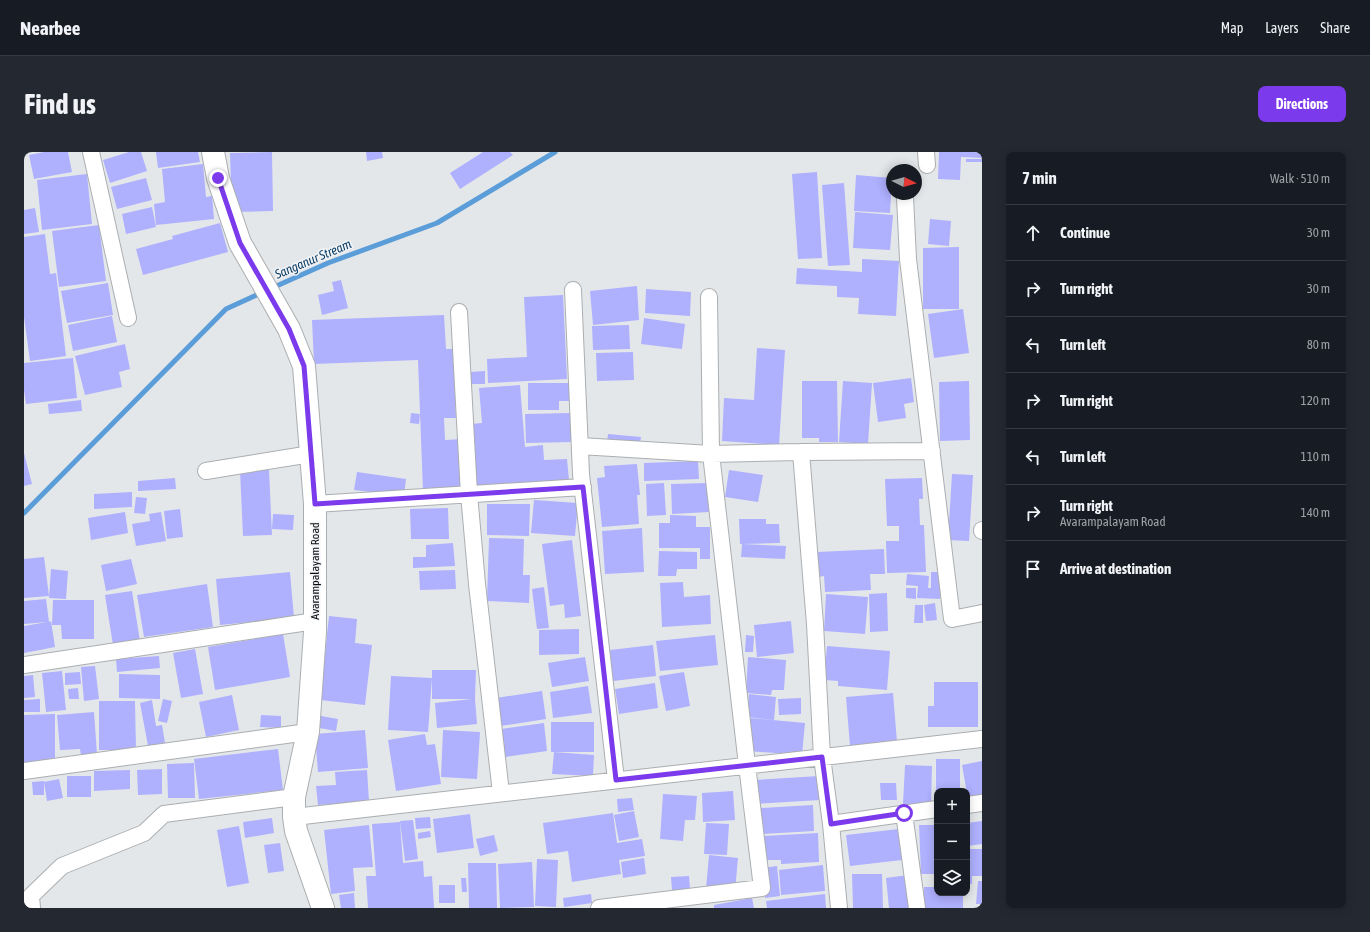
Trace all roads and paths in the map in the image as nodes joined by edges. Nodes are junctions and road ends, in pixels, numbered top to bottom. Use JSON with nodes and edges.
{"nodes":[{"id":1,"x":91,"y":152,"type":"edge"},
{"id":2,"x":213,"y":152,"type":"edge"},
{"id":3,"x":905,"y":200,"type":"edge"},
{"id":4,"x":573,"y":290,"type":"dead end"},
{"id":5,"x":709,"y":296,"type":"dead end"},
{"id":6,"x":459,"y":312,"type":"dead end"},
{"id":7,"x":128,"y":318,"type":"dead end"},
{"id":8,"x":580,"y":446,"type":"junction"},
{"id":9,"x":932,"y":451,"type":"junction"},
{"id":10,"x":801,"y":452,"type":"junction"},
{"id":11,"x":311,"y":454,"type":"junction"},
{"id":12,"x":711,"y":454,"type":"junction"},
{"id":13,"x":206,"y":471,"type":"dead end"},
{"id":14,"x":583,"y":487,"type":"junction"},
{"id":15,"x":470,"y":494,"type":"junction"},
{"id":16,"x":315,"y":504,"type":"junction"},
{"id":17,"x":982,"y":613,"type":"edge"},
{"id":18,"x":316,"y":621,"type":"junction"},
{"id":19,"x":24,"y":665,"type":"edge"},
{"id":20,"x":308,"y":732,"type":"junction"},
{"id":21,"x":982,"y":739,"type":"edge"},
{"id":22,"x":822,"y":757,"type":"junction"},
{"id":23,"x":747,"y":766,"type":"junction"},
{"id":24,"x":24,"y":771,"type":"edge"},
{"id":25,"x":616,"y":780,"type":"junction"},
{"id":26,"x":501,"y":793,"type":"junction"},
{"id":27,"x":982,"y":803,"type":"edge"},
{"id":28,"x":970,"y":805,"type":"edge"},
{"id":29,"x":294,"y":807,"type":"junction"},
{"id":30,"x":934,"y":809,"type":"edge"},
{"id":31,"x":904,"y":813,"type":"junction"},
{"id":32,"x":831,"y":824,"type":"junction"},
{"id":33,"x":32,"y":908,"type":"edge"},
{"id":34,"x":323,"y":908,"type":"edge"},
{"id":35,"x":600,"y":908,"type":"edge"},
{"id":36,"x":839,"y":908,"type":"edge"},
{"id":37,"x":917,"y":908,"type":"edge"}],
"edges":[{"from":1,"to":7,"type":"street"},
{"from":2,"to":11,"type":"street","name":"Avarampalayam Road"},
{"from":3,"to":9,"type":"street"},
{"from":4,"to":8,"type":"street"},
{"from":5,"to":12,"type":"street"},
{"from":6,"to":15,"type":"street"},
{"from":8,"to":12,"type":"street"},
{"from":8,"to":14,"type":"street"},
{"from":9,"to":10,"type":"street"},
{"from":9,"to":17,"type":"street"},
{"from":10,"to":12,"type":"street"},
{"from":10,"to":22,"type":"street"},
{"from":11,"to":13,"type":"street"},
{"from":11,"to":16,"type":"street","name":"Avarampalayam Road"},
{"from":12,"to":23,"type":"street"},
{"from":14,"to":15,"type":"street"},
{"from":14,"to":25,"type":"street"},
{"from":15,"to":16,"type":"street"},
{"from":15,"to":26,"type":"street"},
{"from":16,"to":18,"type":"street","name":"Avarampalayam Road"},
{"from":18,"to":19,"type":"street"},
{"from":18,"to":20,"type":"street","name":"Avarampalayam Road"},
{"from":20,"to":24,"type":"street"},
{"from":20,"to":29,"type":"street","name":"Avarampalayam Road"},
{"from":21,"to":22,"type":"street"},
{"from":22,"to":23,"type":"street"},
{"from":22,"to":32,"type":"street"},
{"from":23,"to":25,"type":"street"},
{"from":23,"to":35,"type":"street"},
{"from":25,"to":26,"type":"street"},
{"from":26,"to":29,"type":"street"},
{"from":27,"to":28,"type":"street"},
{"from":29,"to":33,"type":"street"},
{"from":29,"to":34,"type":"street","name":"Avarampalayam Road"},
{"from":30,"to":31,"type":"street"},
{"from":31,"to":32,"type":"street"},
{"from":31,"to":37,"type":"street"},
{"from":32,"to":36,"type":"street"}]}
